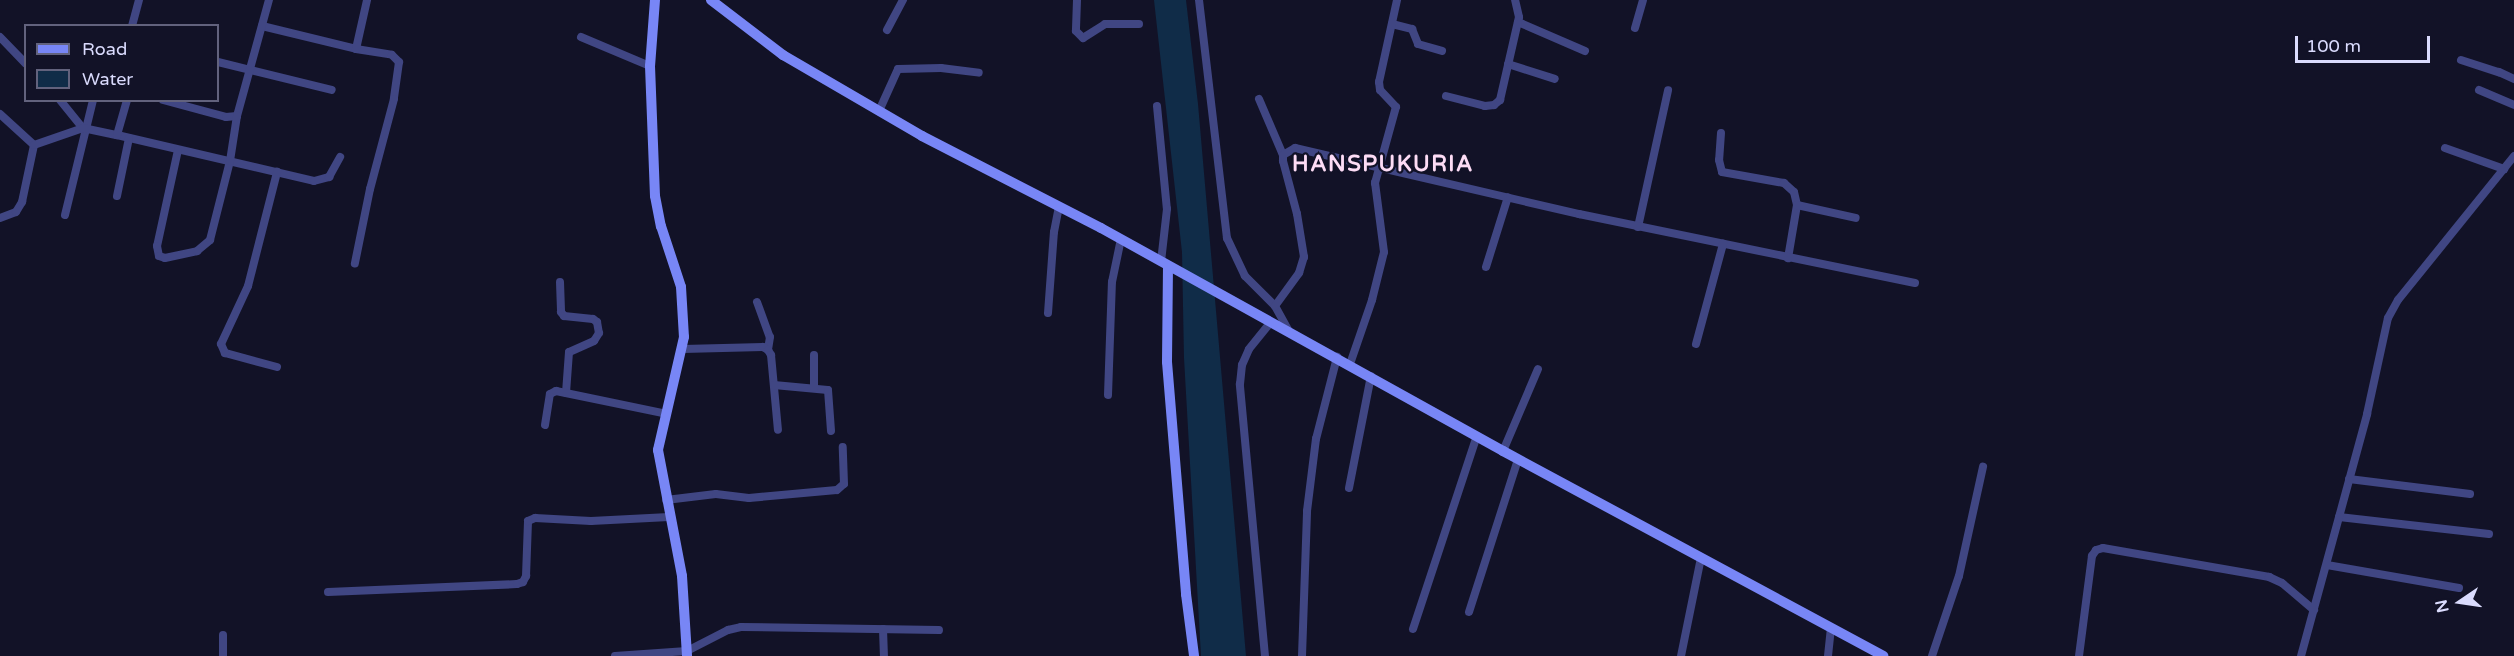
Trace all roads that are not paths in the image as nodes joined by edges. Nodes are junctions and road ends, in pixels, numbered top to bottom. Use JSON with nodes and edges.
{"nodes":[{"id":1,"x":139,"y":0,"type":"edge"},
{"id":2,"x":269,"y":0,"type":"edge"},
{"id":3,"x":367,"y":0,"type":"edge"},
{"id":4,"x":655,"y":0,"type":"edge"},
{"id":5,"x":903,"y":0,"type":"edge"},
{"id":6,"x":1077,"y":0,"type":"edge"},
{"id":7,"x":1199,"y":0,"type":"edge"},
{"id":8,"x":1397,"y":0,"type":"edge"},
{"id":9,"x":1515,"y":0,"type":"edge"},
{"id":10,"x":1643,"y":0,"type":"edge"},
{"id":11,"x":714,"y":1,"type":"edge"},
{"id":12,"x":1518,"y":22,"type":"junction"},
{"id":13,"x":133,"y":24,"type":"edge"},
{"id":14,"x":1139,"y":24,"type":"dead end"},
{"id":15,"x":1392,"y":24,"type":"junction"},
{"id":16,"x":262,"y":26,"type":"junction"},
{"id":17,"x":1635,"y":28,"type":"dead end"},
{"id":18,"x":887,"y":30,"type":"dead end"},
{"id":19,"x":0,"y":37,"type":"edge"},
{"id":20,"x":581,"y":37,"type":"dead end"},
{"id":21,"x":356,"y":49,"type":"junction"},
{"id":22,"x":1442,"y":51,"type":"dead end"},
{"id":23,"x":1585,"y":51,"type":"dead end"},
{"id":24,"x":2461,"y":60,"type":"dead end"},
{"id":25,"x":24,"y":62,"type":"edge"},
{"id":26,"x":219,"y":62,"type":"edge"},
{"id":27,"x":1508,"y":64,"type":"junction"},
{"id":28,"x":650,"y":66,"type":"junction"},
{"id":29,"x":251,"y":71,"type":"junction"},
{"id":30,"x":979,"y":73,"type":"dead end"},
{"id":31,"x":1555,"y":79,"type":"dead end"},
{"id":32,"x":2514,"y":79,"type":"edge"},
{"id":33,"x":332,"y":90,"type":"dead end"},
{"id":34,"x":1668,"y":90,"type":"dead end"},
{"id":35,"x":2479,"y":90,"type":"dead end"},
{"id":36,"x":1446,"y":96,"type":"dead end"},
{"id":37,"x":1259,"y":99,"type":"dead end"},
{"id":38,"x":62,"y":102,"type":"edge"},
{"id":39,"x":93,"y":102,"type":"edge"},
{"id":40,"x":127,"y":102,"type":"edge"},
{"id":41,"x":170,"y":102,"type":"edge"},
{"id":42,"x":2514,"y":105,"type":"edge"},
{"id":43,"x":1157,"y":106,"type":"dead end"},
{"id":44,"x":879,"y":111,"type":"junction"},
{"id":45,"x":0,"y":114,"type":"edge"},
{"id":46,"x":237,"y":116,"type":"junction"},
{"id":47,"x":86,"y":129,"type":"junction"},
{"id":48,"x":1721,"y":133,"type":"dead end"},
{"id":49,"x":117,"y":135,"type":"junction"},
{"id":50,"x":129,"y":138,"type":"junction"},
{"id":51,"x":34,"y":145,"type":"junction"},
{"id":52,"x":2445,"y":148,"type":"dead end"},
{"id":53,"x":178,"y":150,"type":"junction"},
{"id":54,"x":1283,"y":155,"type":"junction"},
{"id":55,"x":340,"y":157,"type":"dead end"},
{"id":56,"x":2513,"y":157,"type":"edge"},
{"id":57,"x":230,"y":161,"type":"junction"},
{"id":58,"x":1378,"y":167,"type":"junction"},
{"id":59,"x":2504,"y":169,"type":"junction"},
{"id":60,"x":277,"y":172,"type":"junction"},
{"id":61,"x":117,"y":196,"type":"dead end"},
{"id":62,"x":1508,"y":197,"type":"junction"},
{"id":63,"x":1059,"y":206,"type":"junction"},
{"id":64,"x":1797,"y":206,"type":"junction"},
{"id":65,"x":66,"y":214,"type":"dead end"},
{"id":66,"x":0,"y":218,"type":"edge"},
{"id":67,"x":1856,"y":218,"type":"dead end"},
{"id":68,"x":1638,"y":226,"type":"junction"},
{"id":69,"x":1120,"y":239,"type":"junction"},
{"id":70,"x":1723,"y":244,"type":"junction"},
{"id":71,"x":1788,"y":258,"type":"junction"},
{"id":72,"x":355,"y":264,"type":"dead end"},
{"id":73,"x":1168,"y":266,"type":"junction"},
{"id":74,"x":1486,"y":267,"type":"dead end"},
{"id":75,"x":560,"y":282,"type":"dead end"},
{"id":76,"x":1915,"y":283,"type":"dead end"},
{"id":77,"x":757,"y":302,"type":"dead end"},
{"id":78,"x":1275,"y":306,"type":"junction"},
{"id":79,"x":1048,"y":313,"type":"dead end"},
{"id":80,"x":1270,"y":323,"type":"junction"},
{"id":81,"x":1291,"y":333,"type":"junction"},
{"id":82,"x":1696,"y":344,"type":"dead end"},
{"id":83,"x":683,"y":349,"type":"junction"},
{"id":84,"x":768,"y":350,"type":"junction"},
{"id":85,"x":814,"y":355,"type":"dead end"},
{"id":86,"x":1337,"y":357,"type":"junction"},
{"id":87,"x":1350,"y":364,"type":"junction"},
{"id":88,"x":277,"y":367,"type":"dead end"},
{"id":89,"x":1538,"y":369,"type":"dead end"},
{"id":90,"x":1371,"y":376,"type":"junction"},
{"id":91,"x":774,"y":385,"type":"junction"},
{"id":92,"x":814,"y":387,"type":"junction"},
{"id":93,"x":566,"y":393,"type":"junction"},
{"id":94,"x":1108,"y":395,"type":"dead end"},
{"id":95,"x":667,"y":414,"type":"junction"},
{"id":96,"x":545,"y":425,"type":"dead end"},
{"id":97,"x":778,"y":430,"type":"dead end"},
{"id":98,"x":831,"y":431,"type":"dead end"},
{"id":99,"x":1477,"y":436,"type":"junction"},
{"id":100,"x":843,"y":447,"type":"dead end"},
{"id":101,"x":1503,"y":451,"type":"junction"},
{"id":102,"x":1518,"y":459,"type":"junction"},
{"id":103,"x":1983,"y":466,"type":"dead end"},
{"id":104,"x":2349,"y":479,"type":"junction"},
{"id":105,"x":1349,"y":488,"type":"dead end"},
{"id":106,"x":2469,"y":494,"type":"dead end"},
{"id":107,"x":666,"y":500,"type":"junction"},
{"id":108,"x":669,"y":517,"type":"junction"},
{"id":109,"x":2339,"y":517,"type":"junction"},
{"id":110,"x":2489,"y":534,"type":"dead end"},
{"id":111,"x":1701,"y":558,"type":"junction"},
{"id":112,"x":2327,"y":565,"type":"junction"},
{"id":113,"x":2459,"y":588,"type":"dead end"},
{"id":114,"x":328,"y":592,"type":"dead end"},
{"id":115,"x":2314,"y":610,"type":"junction"},
{"id":116,"x":1469,"y":612,"type":"dead end"},
{"id":117,"x":1832,"y":628,"type":"junction"},
{"id":118,"x":883,"y":629,"type":"junction"},
{"id":119,"x":1413,"y":629,"type":"dead end"},
{"id":120,"x":939,"y":630,"type":"dead end"},
{"id":121,"x":223,"y":635,"type":"dead end"},
{"id":122,"x":687,"y":654,"type":"edge"},
{"id":123,"x":223,"y":656,"type":"edge"},
{"id":124,"x":615,"y":656,"type":"edge"},
{"id":125,"x":884,"y":656,"type":"edge"},
{"id":126,"x":1194,"y":656,"type":"edge"},
{"id":127,"x":1265,"y":656,"type":"edge"},
{"id":128,"x":1302,"y":656,"type":"edge"},
{"id":129,"x":1681,"y":656,"type":"edge"},
{"id":130,"x":1828,"y":656,"type":"edge"},
{"id":131,"x":1883,"y":656,"type":"edge"},
{"id":132,"x":1932,"y":656,"type":"edge"},
{"id":133,"x":2079,"y":656,"type":"edge"},
{"id":134,"x":2301,"y":656,"type":"edge"}],
"edges":[{"from":1,"to":13,"type":"street"},
{"from":2,"to":16,"type":"street"},
{"from":3,"to":21,"type":"street"},
{"from":4,"to":28,"type":"main road"},
{"from":5,"to":18,"type":"street"},
{"from":6,"to":14,"type":"street"},
{"from":7,"to":78,"type":"street"},
{"from":8,"to":15,"type":"street"},
{"from":9,"to":12,"type":"street"},
{"from":10,"to":17,"type":"street"},
{"from":11,"to":44,"type":"main road"},
{"from":12,"to":23,"type":"street"},
{"from":12,"to":27,"type":"street"},
{"from":15,"to":22,"type":"street"},
{"from":15,"to":58,"type":"street"},
{"from":16,"to":21,"type":"street"},
{"from":16,"to":29,"type":"street"},
{"from":19,"to":25,"type":"street"},
{"from":20,"to":28,"type":"street"},
{"from":21,"to":72,"type":"street"},
{"from":24,"to":32,"type":"street"},
{"from":26,"to":29,"type":"street"},
{"from":27,"to":31,"type":"street"},
{"from":27,"to":36,"type":"street"},
{"from":28,"to":83,"type":"main road"},
{"from":29,"to":33,"type":"street"},
{"from":29,"to":46,"type":"street"},
{"from":30,"to":44,"type":"street"},
{"from":34,"to":68,"type":"street"},
{"from":35,"to":42,"type":"street"},
{"from":37,"to":54,"type":"street"},
{"from":38,"to":47,"type":"street"},
{"from":39,"to":47,"type":"street"},
{"from":40,"to":49,"type":"street"},
{"from":41,"to":46,"type":"street"},
{"from":43,"to":73,"type":"street"},
{"from":44,"to":63,"type":"main road"},
{"from":45,"to":51,"type":"street"},
{"from":46,"to":57,"type":"street"},
{"from":47,"to":49,"type":"street"},
{"from":47,"to":51,"type":"street"},
{"from":47,"to":65,"type":"street"},
{"from":48,"to":64,"type":"street"},
{"from":49,"to":50,"type":"street"},
{"from":50,"to":53,"type":"street"},
{"from":50,"to":61,"type":"street"},
{"from":51,"to":66,"type":"street"},
{"from":52,"to":59,"type":"street"},
{"from":53,"to":57,"type":"street"},
{"from":53,"to":57,"type":"street"},
{"from":54,"to":58,"type":"street"},
{"from":54,"to":78,"type":"street"},
{"from":55,"to":60,"type":"street"},
{"from":56,"to":59,"type":"street"},
{"from":57,"to":60,"type":"street"},
{"from":58,"to":62,"type":"street"},
{"from":58,"to":87,"type":"street"},
{"from":59,"to":104,"type":"street"},
{"from":60,"to":88,"type":"street"},
{"from":62,"to":68,"type":"street"},
{"from":62,"to":74,"type":"street"},
{"from":63,"to":69,"type":"main road"},
{"from":63,"to":79,"type":"street"},
{"from":64,"to":67,"type":"street"},
{"from":64,"to":71,"type":"street"},
{"from":68,"to":70,"type":"street"},
{"from":69,"to":73,"type":"main road"},
{"from":69,"to":94,"type":"street"},
{"from":70,"to":71,"type":"street"},
{"from":70,"to":82,"type":"street"},
{"from":71,"to":76,"type":"street"},
{"from":73,"to":80,"type":"main road"},
{"from":73,"to":126,"type":"main road"},
{"from":75,"to":93,"type":"street"},
{"from":77,"to":84,"type":"street"},
{"from":78,"to":81,"type":"street"},
{"from":80,"to":81,"type":"main road"},
{"from":80,"to":127,"type":"street"},
{"from":81,"to":86,"type":"main road"},
{"from":83,"to":84,"type":"street"},
{"from":83,"to":95,"type":"main road"},
{"from":84,"to":91,"type":"street"},
{"from":85,"to":92,"type":"street"},
{"from":86,"to":87,"type":"main road"},
{"from":86,"to":128,"type":"street"},
{"from":87,"to":90,"type":"main road"},
{"from":89,"to":101,"type":"street"},
{"from":90,"to":99,"type":"main road"},
{"from":90,"to":105,"type":"street"},
{"from":91,"to":92,"type":"street"},
{"from":91,"to":97,"type":"street"},
{"from":92,"to":98,"type":"street"},
{"from":93,"to":95,"type":"street"},
{"from":93,"to":96,"type":"street"},
{"from":95,"to":107,"type":"main road"},
{"from":99,"to":101,"type":"main road"},
{"from":99,"to":119,"type":"street"},
{"from":100,"to":107,"type":"street"},
{"from":101,"to":102,"type":"main road"},
{"from":102,"to":111,"type":"main road"},
{"from":102,"to":116,"type":"street"},
{"from":103,"to":132,"type":"street"},
{"from":104,"to":106,"type":"street"},
{"from":104,"to":109,"type":"street"},
{"from":107,"to":108,"type":"main road"},
{"from":108,"to":114,"type":"street"},
{"from":108,"to":122,"type":"main road"},
{"from":109,"to":110,"type":"street"},
{"from":109,"to":112,"type":"street"},
{"from":111,"to":117,"type":"main road"},
{"from":111,"to":129,"type":"street"},
{"from":112,"to":113,"type":"street"},
{"from":112,"to":115,"type":"street"},
{"from":115,"to":133,"type":"street"},
{"from":115,"to":134,"type":"street"},
{"from":117,"to":130,"type":"street"},
{"from":117,"to":131,"type":"main road"},
{"from":118,"to":120,"type":"street"},
{"from":118,"to":122,"type":"street"},
{"from":118,"to":125,"type":"street"},
{"from":121,"to":123,"type":"street"},
{"from":122,"to":124,"type":"street"}]}
